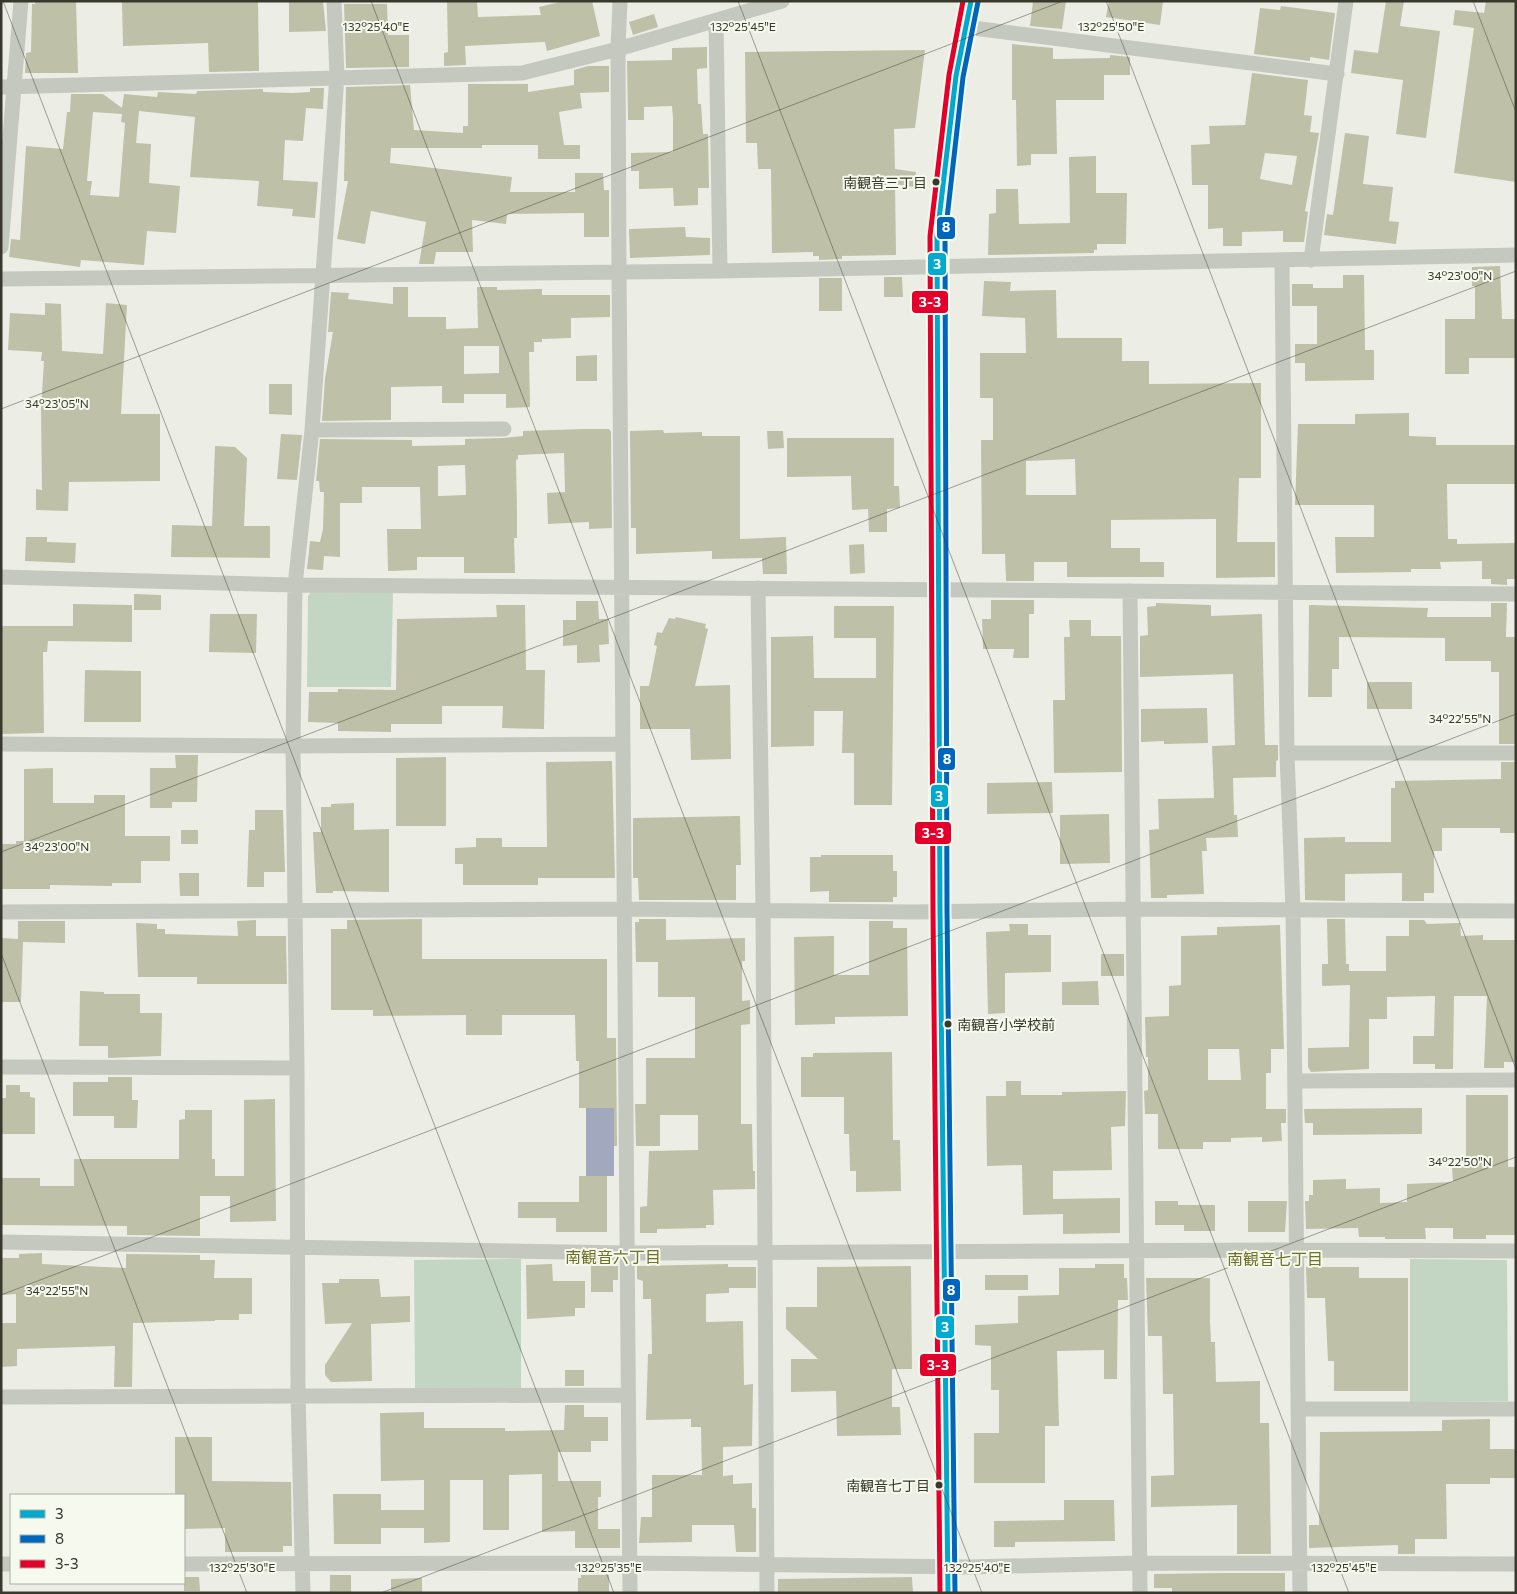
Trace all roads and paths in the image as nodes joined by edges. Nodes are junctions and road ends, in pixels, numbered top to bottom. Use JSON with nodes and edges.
{"nodes":[{"id":1,"x":21,"y":1,"type":"edge"},
{"id":2,"x":334,"y":1,"type":"edge"},
{"id":3,"x":620,"y":1,"type":"edge"},
{"id":4,"x":782,"y":1,"type":"edge"},
{"id":5,"x":971,"y":1,"type":"edge"},
{"id":6,"x":1346,"y":1,"type":"edge"},
{"id":7,"x":716,"y":22,"type":"junction"},
{"id":8,"x":965,"y":27,"type":"junction"},
{"id":9,"x":618,"y":49,"type":"junction"},
{"id":10,"x":1337,"y":74,"type":"junction"},
{"id":11,"x":337,"y":76,"type":"junction"},
{"id":12,"x":8,"y":87,"type":"edge"},
{"id":13,"x":1,"y":247,"type":"edge"},
{"id":14,"x":1516,"y":255,"type":"edge"},
{"id":15,"x":1311,"y":260,"type":"junction"},
{"id":16,"x":1282,"y":261,"type":"junction"},
{"id":17,"x":937,"y":267,"type":"junction"},
{"id":18,"x":619,"y":270,"type":"junction"},
{"id":19,"x":720,"y":271,"type":"junction"},
{"id":20,"x":323,"y":276,"type":"junction"},
{"id":21,"x":1,"y":279,"type":"edge"},
{"id":22,"x":504,"y":429,"type":"dead end"},
{"id":23,"x":312,"y":430,"type":"junction"},
{"id":24,"x":1,"y":577,"type":"edge"},
{"id":25,"x":295,"y":585,"type":"junction"},
{"id":26,"x":621,"y":588,"type":"junction"},
{"id":27,"x":758,"y":588,"type":"junction"},
{"id":28,"x":940,"y":590,"type":"junction"},
{"id":29,"x":1130,"y":591,"type":"junction"},
{"id":30,"x":1285,"y":594,"type":"junction"},
{"id":31,"x":1516,"y":594,"type":"edge"},
{"id":32,"x":1,"y":744,"type":"edge"},
{"id":33,"x":623,"y":744,"type":"junction"},
{"id":34,"x":293,"y":746,"type":"junction"},
{"id":35,"x":1287,"y":753,"type":"junction"},
{"id":36,"x":1516,"y":753,"type":"edge"},
{"id":37,"x":623,"y":908,"type":"junction"},
{"id":38,"x":1132,"y":909,"type":"junction"},
{"id":39,"x":296,"y":910,"type":"junction"},
{"id":40,"x":763,"y":910,"type":"junction"},
{"id":41,"x":1293,"y":910,"type":"junction"},
{"id":42,"x":1516,"y":910,"type":"edge"},
{"id":43,"x":940,"y":911,"type":"junction"},
{"id":44,"x":1,"y":912,"type":"edge"},
{"id":45,"x":1,"y":1067,"type":"edge"},
{"id":46,"x":297,"y":1068,"type":"junction"},
{"id":47,"x":1516,"y":1080,"type":"edge"},
{"id":48,"x":1295,"y":1081,"type":"junction"},
{"id":49,"x":1,"y":1242,"type":"edge"},
{"id":50,"x":298,"y":1248,"type":"junction"},
{"id":51,"x":1296,"y":1250,"type":"junction"},
{"id":52,"x":1138,"y":1251,"type":"junction"},
{"id":53,"x":1516,"y":1251,"type":"edge"},
{"id":54,"x":765,"y":1252,"type":"junction"},
{"id":55,"x":944,"y":1252,"type":"junction"},
{"id":56,"x":627,"y":1253,"type":"junction"},
{"id":57,"x":298,"y":1394,"type":"junction"},
{"id":58,"x":627,"y":1395,"type":"junction"},
{"id":59,"x":1,"y":1397,"type":"edge"},
{"id":60,"x":1299,"y":1408,"type":"junction"},
{"id":61,"x":1516,"y":1409,"type":"edge"},
{"id":62,"x":630,"y":1563,"type":"junction"},
{"id":63,"x":1139,"y":1563,"type":"junction"},
{"id":64,"x":185,"y":1564,"type":"edge"},
{"id":65,"x":303,"y":1564,"type":"junction"},
{"id":66,"x":767,"y":1564,"type":"junction"},
{"id":67,"x":1516,"y":1564,"type":"edge"},
{"id":68,"x":1300,"y":1565,"type":"junction"},
{"id":69,"x":948,"y":1566,"type":"junction"},
{"id":70,"x":303,"y":1593,"type":"edge"},
{"id":71,"x":630,"y":1593,"type":"edge"},
{"id":72,"x":768,"y":1593,"type":"edge"},
{"id":73,"x":948,"y":1593,"type":"edge"},
{"id":74,"x":1140,"y":1593,"type":"edge"},
{"id":75,"x":1300,"y":1593,"type":"edge"}],
"edges":[{"from":1,"to":12,"type":"street"},
{"from":2,"to":11,"type":"street"},
{"from":3,"to":9,"type":"street"},
{"from":4,"to":7,"type":"street"},
{"from":5,"to":8,"type":"main road"},
{"from":6,"to":10,"type":"street"},
{"from":7,"to":9,"type":"street"},
{"from":7,"to":19,"type":"street"},
{"from":8,"to":10,"type":"street"},
{"from":8,"to":17,"type":"main road"},
{"from":9,"to":11,"type":"street"},
{"from":9,"to":18,"type":"street"},
{"from":10,"to":15,"type":"street"},
{"from":11,"to":12,"type":"street"},
{"from":11,"to":20,"type":"street"},
{"from":12,"to":13,"type":"street"},
{"from":14,"to":15,"type":"street"},
{"from":15,"to":16,"type":"street"},
{"from":16,"to":17,"type":"street"},
{"from":16,"to":30,"type":"street"},
{"from":17,"to":19,"type":"street"},
{"from":17,"to":28,"type":"main road"},
{"from":18,"to":19,"type":"street"},
{"from":18,"to":20,"type":"street"},
{"from":18,"to":26,"type":"street"},
{"from":20,"to":21,"type":"street"},
{"from":20,"to":23,"type":"street"},
{"from":22,"to":23,"type":"street"},
{"from":23,"to":25,"type":"street"},
{"from":24,"to":25,"type":"street"},
{"from":25,"to":26,"type":"street"},
{"from":25,"to":34,"type":"street"},
{"from":26,"to":27,"type":"street"},
{"from":26,"to":33,"type":"street"},
{"from":27,"to":28,"type":"street"},
{"from":27,"to":40,"type":"street"},
{"from":28,"to":29,"type":"street"},
{"from":28,"to":43,"type":"main road"},
{"from":29,"to":30,"type":"street"},
{"from":29,"to":38,"type":"street"},
{"from":30,"to":31,"type":"street"},
{"from":30,"to":35,"type":"street"},
{"from":32,"to":34,"type":"street"},
{"from":33,"to":34,"type":"street"},
{"from":33,"to":37,"type":"street"},
{"from":34,"to":39,"type":"street"},
{"from":35,"to":36,"type":"street"},
{"from":35,"to":41,"type":"street"},
{"from":37,"to":39,"type":"street"},
{"from":37,"to":40,"type":"street"},
{"from":37,"to":56,"type":"street"},
{"from":38,"to":41,"type":"street"},
{"from":38,"to":43,"type":"street"},
{"from":38,"to":52,"type":"street"},
{"from":39,"to":44,"type":"street"},
{"from":39,"to":46,"type":"street"},
{"from":40,"to":43,"type":"street"},
{"from":40,"to":54,"type":"street"},
{"from":41,"to":42,"type":"street"},
{"from":41,"to":48,"type":"street"},
{"from":43,"to":55,"type":"main road"},
{"from":45,"to":46,"type":"street"},
{"from":46,"to":50,"type":"street"},
{"from":47,"to":48,"type":"street"},
{"from":48,"to":51,"type":"street"},
{"from":49,"to":50,"type":"street"},
{"from":50,"to":56,"type":"street"},
{"from":50,"to":57,"type":"street"},
{"from":51,"to":52,"type":"street"},
{"from":51,"to":53,"type":"street"},
{"from":51,"to":60,"type":"street"},
{"from":52,"to":55,"type":"street"},
{"from":52,"to":63,"type":"street"},
{"from":54,"to":55,"type":"street"},
{"from":54,"to":56,"type":"street"},
{"from":54,"to":66,"type":"street"},
{"from":55,"to":69,"type":"main road"},
{"from":56,"to":58,"type":"street"},
{"from":57,"to":58,"type":"street"},
{"from":57,"to":59,"type":"street"},
{"from":57,"to":65,"type":"street"},
{"from":58,"to":62,"type":"street"},
{"from":60,"to":61,"type":"street"},
{"from":60,"to":68,"type":"street"},
{"from":62,"to":65,"type":"street"},
{"from":62,"to":66,"type":"street"},
{"from":62,"to":71,"type":"street"},
{"from":63,"to":68,"type":"street"},
{"from":63,"to":69,"type":"street"},
{"from":63,"to":74,"type":"street"},
{"from":64,"to":65,"type":"street"},
{"from":65,"to":70,"type":"street"},
{"from":66,"to":69,"type":"street"},
{"from":66,"to":72,"type":"street"},
{"from":67,"to":68,"type":"street"},
{"from":68,"to":75,"type":"street"},
{"from":69,"to":73,"type":"main road"}]}
